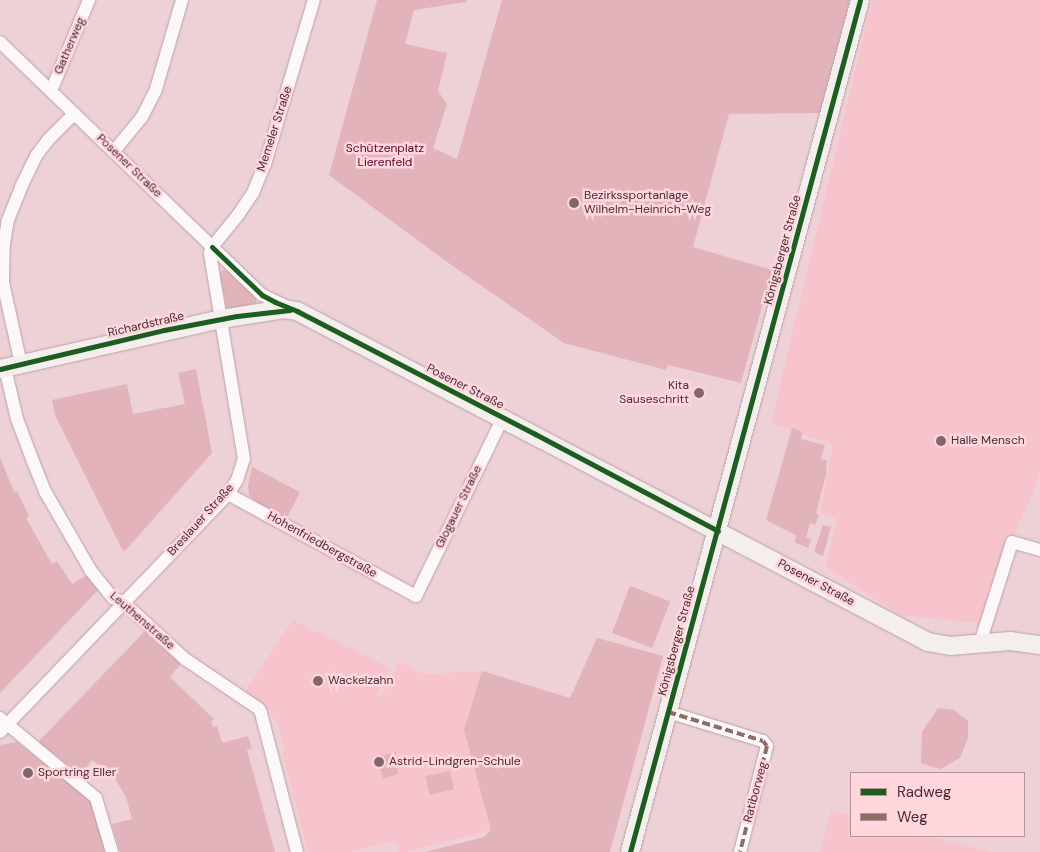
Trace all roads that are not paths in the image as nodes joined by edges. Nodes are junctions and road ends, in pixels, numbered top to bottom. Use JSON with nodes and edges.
{"nodes":[{"id":1,"x":89,"y":0,"type":"edge"},
{"id":2,"x":182,"y":0,"type":"edge"},
{"id":3,"x":314,"y":0,"type":"edge"},
{"id":4,"x":860,"y":0,"type":"edge"},
{"id":5,"x":0,"y":42,"type":"edge"},
{"id":6,"x":51,"y":91,"type":"junction"},
{"id":7,"x":74,"y":114,"type":"junction"},
{"id":8,"x":114,"y":151,"type":"junction"},
{"id":9,"x":4,"y":221,"type":"edge"},
{"id":10,"x":212,"y":247,"type":"junction"},
{"id":11,"x":297,"y":311,"type":"junction"},
{"id":12,"x":221,"y":319,"type":"junction"},
{"id":13,"x":8,"y":367,"type":"edge"},
{"id":14,"x":503,"y":418,"type":"junction"},
{"id":15,"x":228,"y":494,"type":"junction"},
{"id":16,"x":718,"y":531,"type":"junction"},
{"id":17,"x":1040,"y":550,"type":"edge"},
{"id":18,"x":416,"y":596,"type":"joint"},
{"id":19,"x":123,"y":602,"type":"junction"},
{"id":20,"x":980,"y":643,"type":"junction"},
{"id":21,"x":1040,"y":645,"type":"edge"},
{"id":22,"x":668,"y":712,"type":"junction"},
{"id":23,"x":2,"y":725,"type":"edge"},
{"id":24,"x":112,"y":852,"type":"edge"},
{"id":25,"x":297,"y":852,"type":"edge"},
{"id":26,"x":630,"y":852,"type":"edge"},
{"id":27,"x":740,"y":852,"type":"edge"}],
"edges":[{"from":1,"to":6,"type":"street","name":"Gatherweg"},
{"from":2,"to":8,"type":"street"},
{"from":3,"to":10,"type":"street","name":"Memeler Straße"},
{"from":4,"to":16,"type":"street","name":"Königsberger Straße"},
{"from":5,"to":6,"type":"street","name":"Posener Straße"},
{"from":6,"to":7,"type":"street","name":"Posener Straße"},
{"from":7,"to":8,"type":"street","name":"Posener Straße"},
{"from":7,"to":9,"type":"street","name":"Leuthenstraße"},
{"from":8,"to":10,"type":"street","name":"Posener Straße"},
{"from":9,"to":13,"type":"street","name":"Leuthenstraße"},
{"from":10,"to":11,"type":"street","name":"Posener Straße"},
{"from":10,"to":12,"type":"street","name":"Breslauer Straße"},
{"from":11,"to":12,"type":"street","name":"Richardstraße"},
{"from":11,"to":14,"type":"street","name":"Posener Straße"},
{"from":12,"to":13,"type":"street","name":"Richardstraße"},
{"from":12,"to":15,"type":"street","name":"Breslauer Straße"},
{"from":13,"to":19,"type":"street","name":"Leuthenstraße"},
{"from":14,"to":16,"type":"street","name":"Posener Straße"},
{"from":14,"to":18,"type":"street","name":"Glogauer Straße"},
{"from":15,"to":18,"type":"street","name":"Hohenfriedbergstraße"},
{"from":15,"to":19,"type":"street","name":"Breslauer Straße"},
{"from":16,"to":20,"type":"street","name":"Posener Straße"},
{"from":16,"to":22,"type":"street","name":"Königsberger Straße"},
{"from":17,"to":20,"type":"street"},
{"from":19,"to":23,"type":"street","name":"Breslauer Straße"},
{"from":19,"to":25,"type":"street","name":"Leuthenstraße"},
{"from":20,"to":21,"type":"street","name":"Posener Straße"},
{"from":22,"to":26,"type":"street","name":"Königsberger Straße"},
{"from":22,"to":27,"type":"street","name":"Ratiborweg"},
{"from":23,"to":24,"type":"street"}]}
